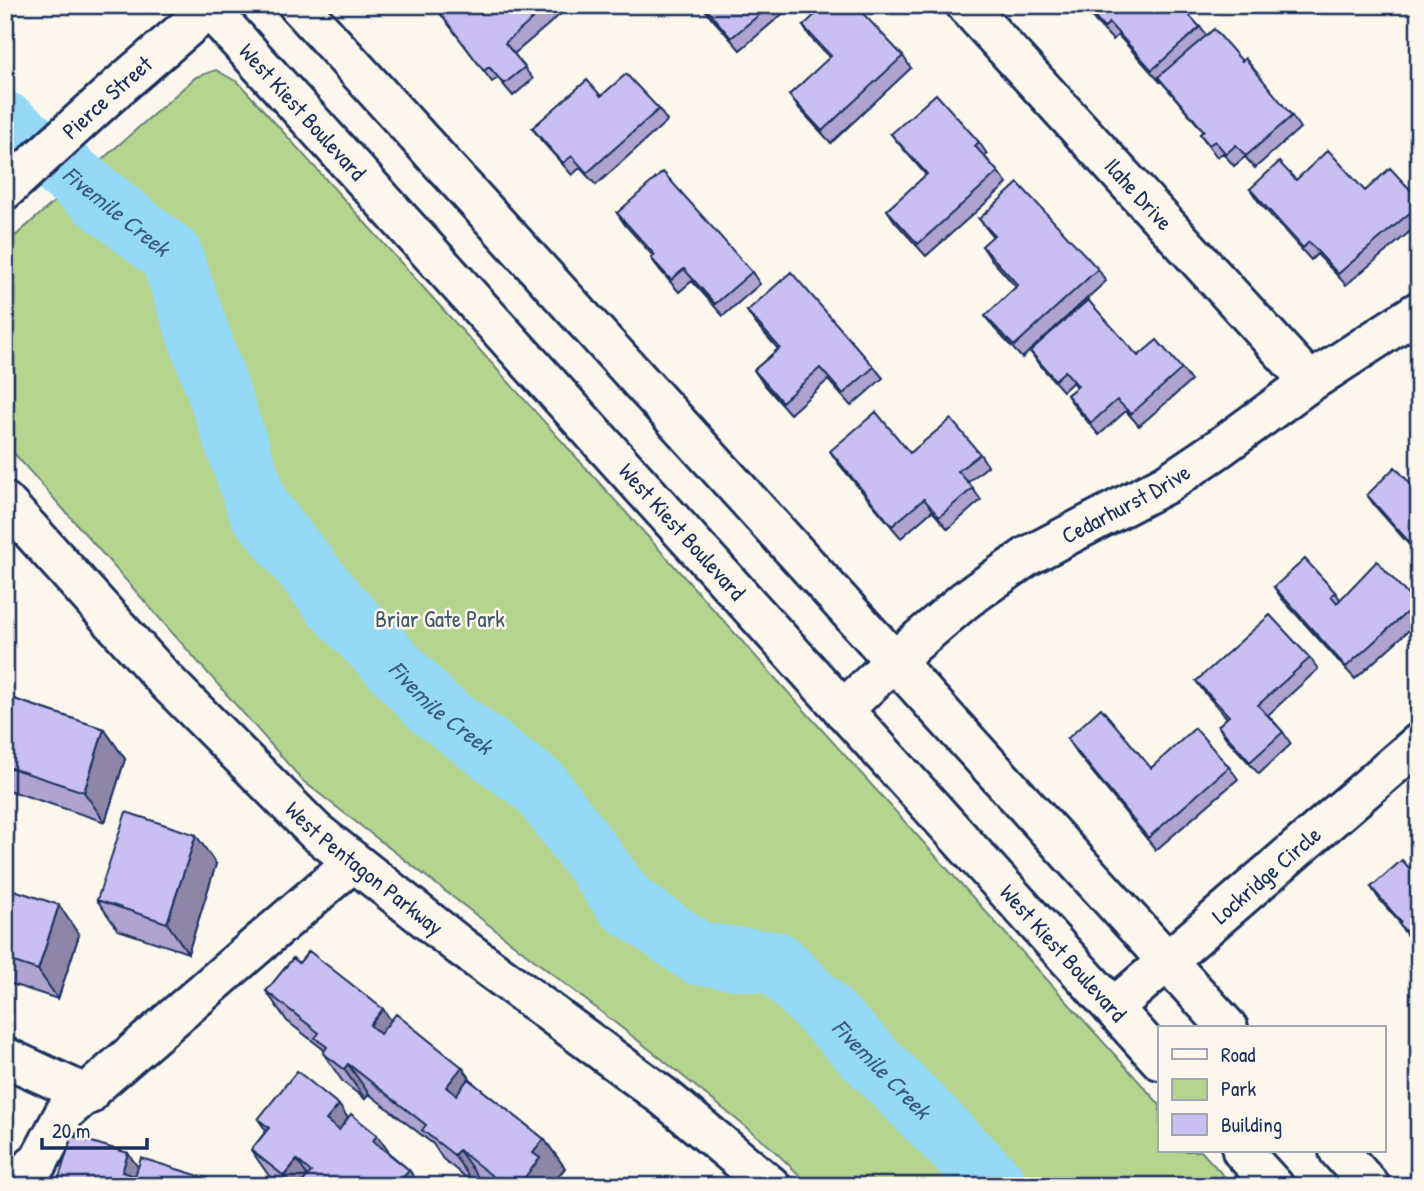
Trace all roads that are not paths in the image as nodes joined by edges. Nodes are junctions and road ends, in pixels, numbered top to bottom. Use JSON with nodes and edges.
{"nodes":[{"id":1,"x":298,"y":5,"type":"edge"},
{"id":2,"x":965,"y":5,"type":"edge"},
{"id":3,"x":209,"y":6,"type":"edge"},
{"id":4,"x":5,"y":190,"type":"edge"},
{"id":5,"x":1419,"y":311,"type":"edge"},
{"id":6,"x":1310,"y":382,"type":"junction"},
{"id":7,"x":5,"y":502,"type":"edge"},
{"id":8,"x":895,"y":660,"type":"junction"},
{"id":9,"x":843,"y":710,"type":"junction"},
{"id":10,"x":1419,"y":743,"type":"edge"},
{"id":11,"x":354,"y":862,"type":"junction"},
{"id":12,"x":1167,"y":961,"type":"junction"},
{"id":13,"x":1113,"y":1008,"type":"junction"},
{"id":14,"x":1226,"y":1026,"type":"edge"},
{"id":15,"x":5,"y":1056,"type":"edge"},
{"id":16,"x":1158,"y":1057,"type":"edge"},
{"id":17,"x":88,"y":1095,"type":"junction"},
{"id":18,"x":1243,"y":1152,"type":"edge"},
{"id":19,"x":1340,"y":1152,"type":"edge"},
{"id":20,"x":5,"y":1175,"type":"edge"},
{"id":21,"x":771,"y":1186,"type":"edge"},
{"id":22,"x":1274,"y":1186,"type":"edge"},
{"id":23,"x":1370,"y":1186,"type":"edge"}],
"edges":[{"from":1,"to":8,"type":"street"},
{"from":2,"to":6,"type":"street","name":"Ilahe Drive"},
{"from":3,"to":4,"type":"street","name":"Pierce Street"},
{"from":3,"to":9,"type":"street","name":"West Kiest Boulevard"},
{"from":5,"to":6,"type":"street","name":"Cedarhurst Drive"},
{"from":6,"to":8,"type":"street","name":"Cedarhurst Drive"},
{"from":7,"to":11,"type":"street","name":"West Pentagon Parkway"},
{"from":8,"to":9,"type":"street","name":"Cedarhurst Drive"},
{"from":8,"to":12,"type":"street"},
{"from":9,"to":13,"type":"street","name":"West Kiest Boulevard"},
{"from":10,"to":12,"type":"street","name":"Lockridge Circle"},
{"from":11,"to":17,"type":"street"},
{"from":11,"to":21,"type":"street","name":"West Pentagon Parkway"},
{"from":12,"to":13,"type":"street","name":"Lockridge Circle"},
{"from":12,"to":14,"type":"street"},
{"from":13,"to":16,"type":"street","name":"West Kiest Boulevard"},
{"from":15,"to":17,"type":"street"},
{"from":17,"to":20,"type":"street"},
{"from":18,"to":22,"type":"street"},
{"from":19,"to":23,"type":"street"}]}
